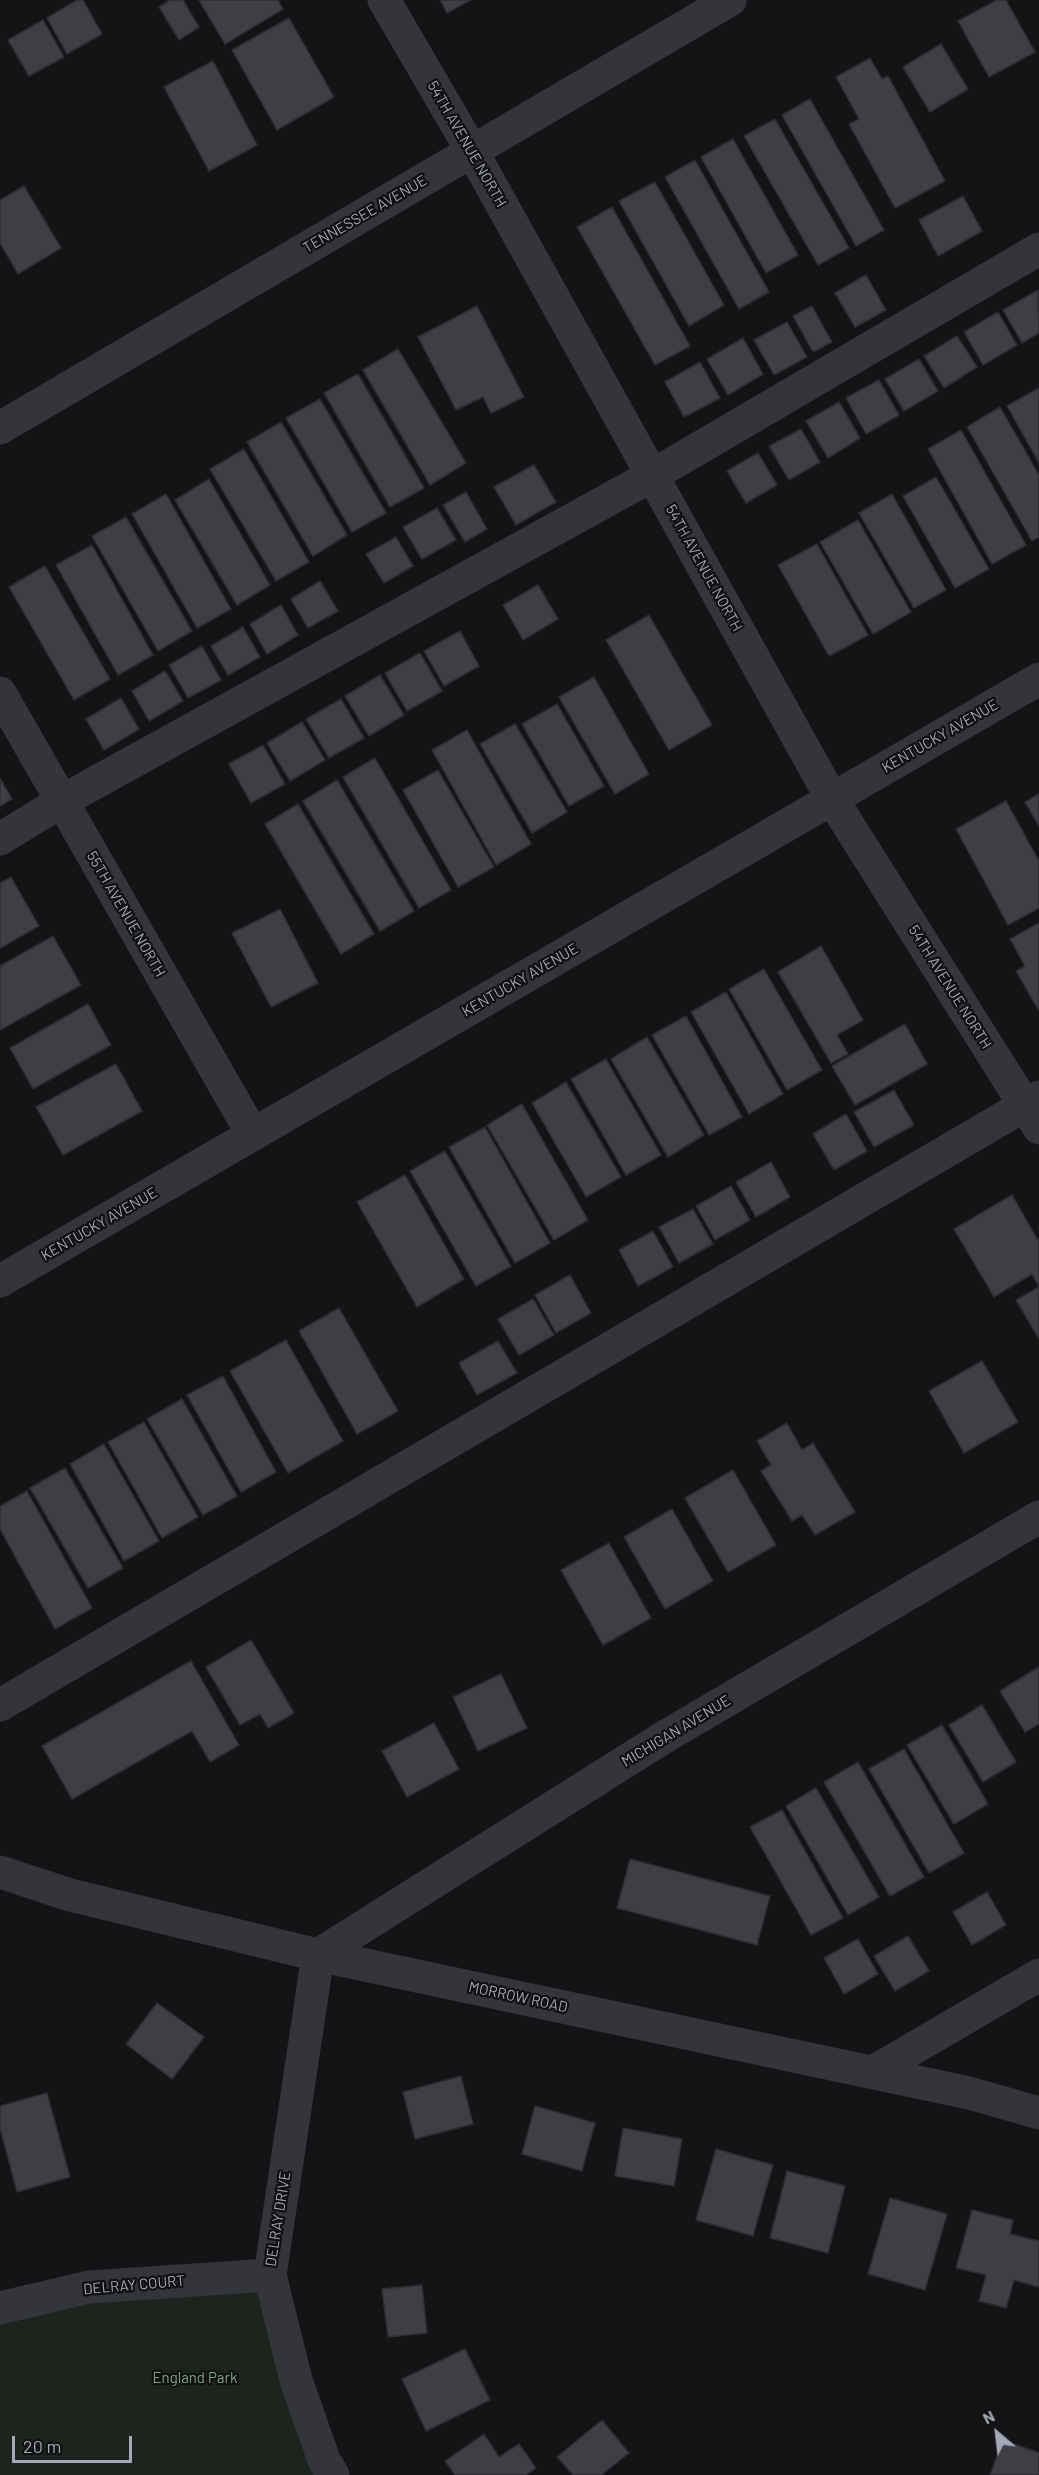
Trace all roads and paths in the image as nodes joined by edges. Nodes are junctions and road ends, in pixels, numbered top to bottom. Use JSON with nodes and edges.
{"nodes":[{"id":1,"x":384,"y":0,"type":"edge"},
{"id":2,"x":730,"y":0,"type":"edge"},
{"id":3,"x":472,"y":151,"type":"junction"},
{"id":4,"x":1039,"y":249,"type":"edge"},
{"id":5,"x":0,"y":428,"type":"edge"},
{"id":6,"x":653,"y":475,"type":"junction"},
{"id":7,"x":1039,"y":679,"type":"edge"},
{"id":8,"x":0,"y":693,"type":"edge"},
{"id":9,"x":832,"y":799,"type":"junction"},
{"id":10,"x":62,"y":801,"type":"junction"},
{"id":11,"x":0,"y":839,"type":"edge"},
{"id":12,"x":1034,"y":1110,"type":"edge"},
{"id":13,"x":253,"y":1135,"type":"junction"},
{"id":14,"x":0,"y":1281,"type":"edge"},
{"id":15,"x":1039,"y":1517,"type":"edge"},
{"id":16,"x":0,"y":1705,"type":"edge"},
{"id":17,"x":0,"y":1872,"type":"edge"},
{"id":18,"x":318,"y":1955,"type":"junction"},
{"id":19,"x":1039,"y":1975,"type":"edge"},
{"id":20,"x":873,"y":2072,"type":"junction"},
{"id":21,"x":1039,"y":2113,"type":"edge"},
{"id":22,"x":270,"y":2275,"type":"junction"},
{"id":23,"x":0,"y":2308,"type":"edge"},
{"id":24,"x":333,"y":2475,"type":"edge"}],
"edges":[{"from":1,"to":3,"type":"street","name":"54TH AVENUE NORTH"},
{"from":2,"to":3,"type":"street","name":"TENNESSEE AVENUE"},
{"from":3,"to":5,"type":"street","name":"TENNESSEE AVENUE"},
{"from":3,"to":6,"type":"street","name":"54TH AVENUE NORTH"},
{"from":4,"to":6,"type":"street"},
{"from":6,"to":9,"type":"street","name":"54TH AVENUE NORTH"},
{"from":6,"to":10,"type":"street"},
{"from":7,"to":9,"type":"street","name":"KENTUCKY AVENUE"},
{"from":8,"to":10,"type":"street","name":"55TH AVENUE NORTH"},
{"from":9,"to":12,"type":"street","name":"54TH AVENUE NORTH"},
{"from":9,"to":13,"type":"street","name":"KENTUCKY AVENUE"},
{"from":10,"to":11,"type":"street"},
{"from":10,"to":13,"type":"street","name":"55TH AVENUE NORTH"},
{"from":12,"to":16,"type":"street"},
{"from":13,"to":14,"type":"street","name":"KENTUCKY AVENUE"},
{"from":15,"to":18,"type":"street","name":"MICHIGAN AVENUE"},
{"from":17,"to":18,"type":"street","name":"MORROW ROAD"},
{"from":18,"to":20,"type":"street","name":"MORROW ROAD"},
{"from":18,"to":22,"type":"street","name":"DELRAY DRIVE"},
{"from":19,"to":20,"type":"street"},
{"from":20,"to":21,"type":"street","name":"MORROW ROAD"},
{"from":22,"to":23,"type":"street","name":"DELRAY COURT"},
{"from":22,"to":24,"type":"street","name":"DELRAY DRIVE"}]}
